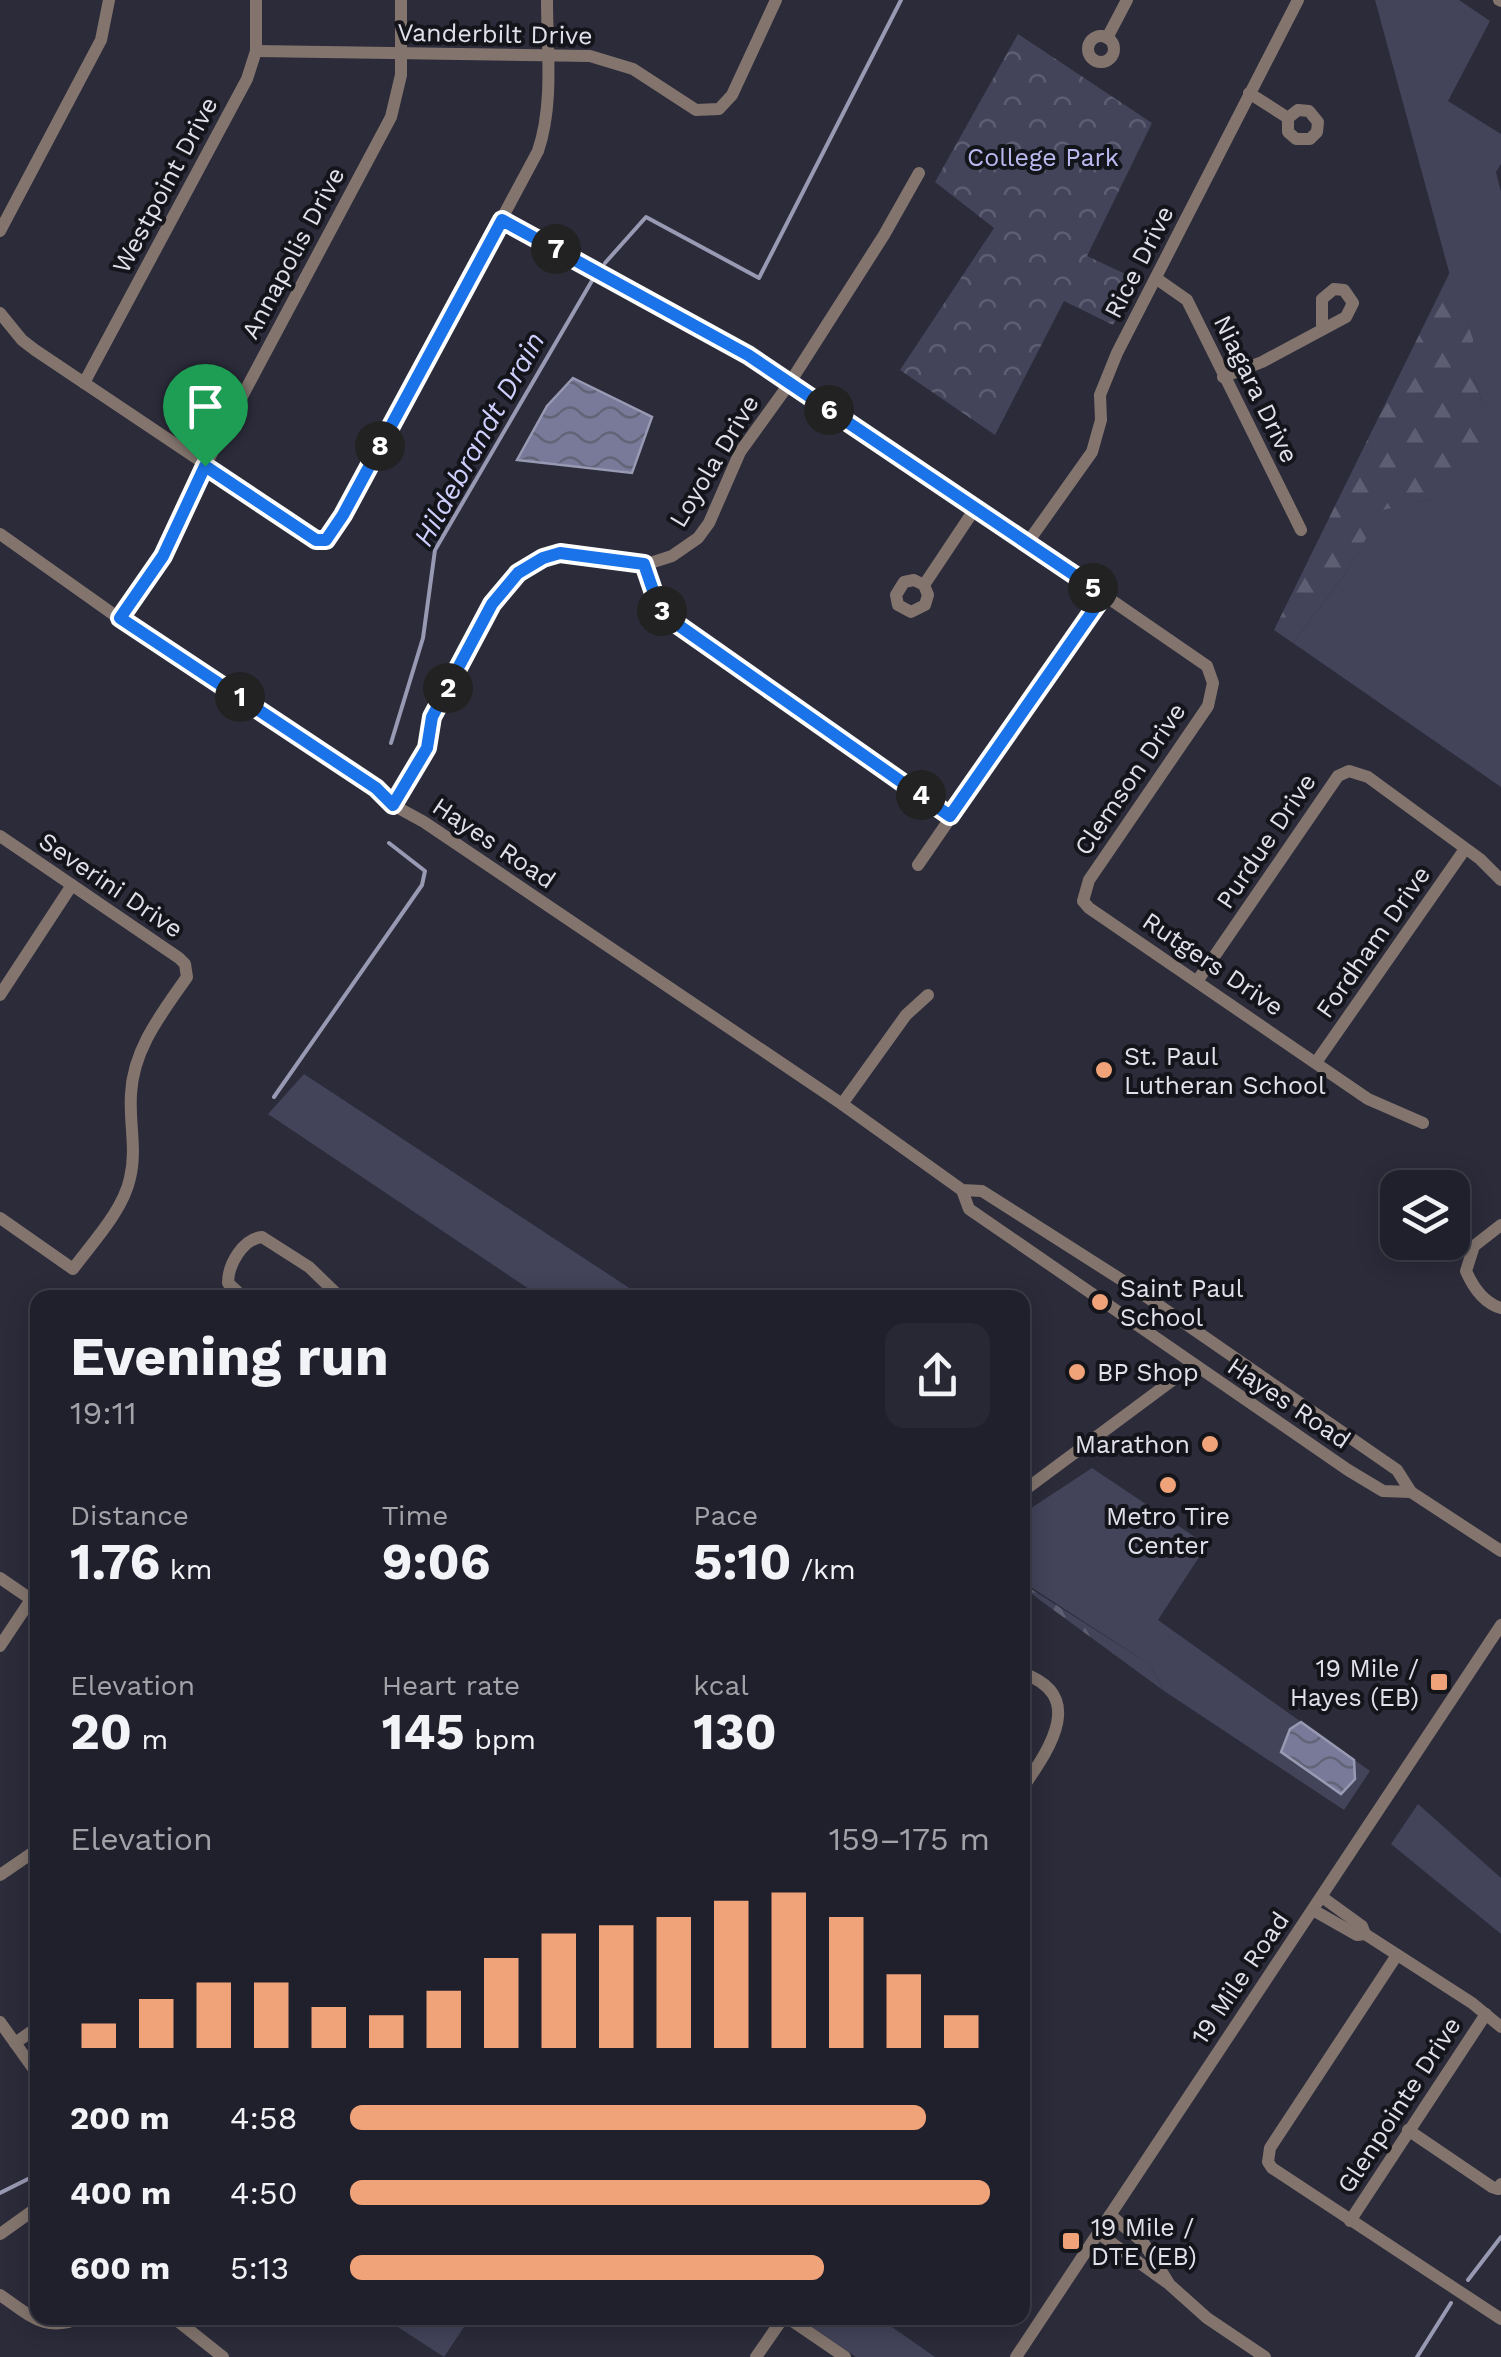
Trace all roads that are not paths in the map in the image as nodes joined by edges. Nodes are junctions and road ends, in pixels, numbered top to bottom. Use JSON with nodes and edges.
{"nodes":[{"id":1,"x":109,"y":0,"type":"edge"},
{"id":2,"x":256,"y":0,"type":"edge"},
{"id":3,"x":401,"y":0,"type":"edge"},
{"id":4,"x":547,"y":0,"type":"edge"},
{"id":5,"x":776,"y":0,"type":"edge"},
{"id":6,"x":1126,"y":0,"type":"edge"},
{"id":7,"x":1298,"y":0,"type":"edge"},
{"id":8,"x":1106,"y":38,"type":"dead end"},
{"id":9,"x":256,"y":51,"type":"junction"},
{"id":10,"x":547,"y":53,"type":"junction"},
{"id":11,"x":401,"y":54,"type":"junction"},
{"id":12,"x":1248,"y":93,"type":"junction"},
{"id":13,"x":1288,"y":118,"type":"dead end"},
{"id":14,"x":920,"y":173,"type":"dead end"},
{"id":15,"x":502,"y":220,"type":"junction"},
{"id":16,"x":0,"y":231,"type":"edge"},
{"id":17,"x":1156,"y":279,"type":"junction"},
{"id":18,"x":0,"y":313,"type":"edge"},
{"id":19,"x":1322,"y":328,"type":"dead end"},
{"id":20,"x":1223,"y":377,"type":"junction"},
{"id":21,"x":84,"y":383,"type":"junction"},
{"id":22,"x":789,"y":384,"type":"junction"},
{"id":23,"x":205,"y":466,"type":"junction"},
{"id":24,"x":976,"y":506,"type":"junction"},
{"id":25,"x":1300,"y":530,"type":"dead end"},
{"id":26,"x":0,"y":534,"type":"edge"},
{"id":27,"x":1028,"y":542,"type":"junction"},
{"id":28,"x":644,"y":564,"type":"junction"},
{"id":29,"x":924,"y":585,"type":"dead end"},
{"id":30,"x":1104,"y":595,"type":"junction"},
{"id":31,"x":120,"y":618,"type":"junction"},
{"id":32,"x":393,"y":805,"type":"junction"},
{"id":33,"x":950,"y":816,"type":"junction"},
{"id":34,"x":0,"y":836,"type":"edge"},
{"id":35,"x":1466,"y":849,"type":"junction"},
{"id":36,"x":918,"y":865,"type":"dead end"},
{"id":37,"x":1501,"y":880,"type":"edge"},
{"id":38,"x":72,"y":885,"type":"junction"},
{"id":39,"x":1083,"y":901,"type":"joint"},
{"id":40,"x":1198,"y":980,"type":"junction"},
{"id":41,"x":928,"y":995,"type":"dead end"},
{"id":42,"x":0,"y":996,"type":"edge"},
{"id":43,"x":1317,"y":1061,"type":"junction"},
{"id":44,"x":842,"y":1104,"type":"junction"},
{"id":45,"x":1423,"y":1122,"type":"dead end"},
{"id":46,"x":962,"y":1190,"type":"junction"},
{"id":47,"x":0,"y":1218,"type":"edge"},
{"id":48,"x":1501,"y":1225,"type":"edge"},
{"id":49,"x":1128,"y":1284,"type":"junction"},
{"id":50,"x":232,"y":1290,"type":"edge"},
{"id":51,"x":332,"y":1290,"type":"edge"},
{"id":52,"x":1101,"y":1302,"type":"junction"},
{"id":53,"x":1501,"y":1308,"type":"edge"},
{"id":54,"x":1192,"y":1365,"type":"junction"},
{"id":55,"x":1289,"y":1394,"type":"junction"},
{"id":56,"x":1268,"y":1416,"type":"junction"},
{"id":57,"x":1030,"y":1486,"type":"edge"},
{"id":58,"x":1411,"y":1492,"type":"junction"},
{"id":59,"x":1501,"y":1551,"type":"edge"},
{"id":60,"x":0,"y":1578,"type":"edge"},
{"id":61,"x":30,"y":1594,"type":"edge"},
{"id":62,"x":30,"y":1604,"type":"edge"},
{"id":63,"x":1501,"y":1624,"type":"edge"},
{"id":64,"x":0,"y":1646,"type":"edge"},
{"id":65,"x":1030,"y":1677,"type":"edge"},
{"id":66,"x":1030,"y":1776,"type":"edge"},
{"id":67,"x":30,"y":1855,"type":"edge"},
{"id":68,"x":0,"y":1876,"type":"edge"},
{"id":69,"x":1322,"y":1897,"type":"junction"},
{"id":70,"x":1313,"y":1910,"type":"junction"},
{"id":71,"x":1366,"y":1934,"type":"junction"},
{"id":72,"x":1398,"y":1955,"type":"junction"},
{"id":73,"x":1486,"y":2014,"type":"junction"},
{"id":74,"x":0,"y":2022,"type":"edge"},
{"id":75,"x":1501,"y":2027,"type":"edge"},
{"id":76,"x":30,"y":2033,"type":"edge"},
{"id":77,"x":15,"y":2043,"type":"junction"},
{"id":78,"x":30,"y":2064,"type":"edge"},
{"id":79,"x":1408,"y":2130,"type":"junction"},
{"id":80,"x":1501,"y":2184,"type":"edge"},
{"id":81,"x":30,"y":2213,"type":"edge"},
{"id":82,"x":1110,"y":2215,"type":"junction"},
{"id":83,"x":1350,"y":2220,"type":"junction"},
{"id":84,"x":1098,"y":2233,"type":"junction"},
{"id":85,"x":0,"y":2234,"type":"edge"},
{"id":86,"x":1169,"y":2284,"type":"junction"},
{"id":87,"x":0,"y":2295,"type":"edge"},
{"id":88,"x":30,"y":2314,"type":"edge"},
{"id":89,"x":1501,"y":2320,"type":"edge"},
{"id":90,"x":183,"y":2325,"type":"edge"},
{"id":91,"x":781,"y":2325,"type":"edge"},
{"id":92,"x":797,"y":2325,"type":"edge"},
{"id":93,"x":223,"y":2357,"type":"edge"},
{"id":94,"x":756,"y":2357,"type":"edge"},
{"id":95,"x":845,"y":2357,"type":"edge"},
{"id":96,"x":1016,"y":2357,"type":"edge"},
{"id":97,"x":1265,"y":2357,"type":"edge"}],
"edges":[{"from":1,"to":16,"type":"street"},
{"from":2,"to":9,"type":"street","name":"Westpoint Drive"},
{"from":3,"to":11,"type":"street","name":"Annapolis Drive"},
{"from":4,"to":10,"type":"street"},
{"from":5,"to":10,"type":"street","name":"Vanderbilt Drive"},
{"from":6,"to":8,"type":"street"},
{"from":7,"to":12,"type":"street","name":"Rice Drive"},
{"from":9,"to":11,"type":"street","name":"Vanderbilt Drive"},
{"from":9,"to":21,"type":"street","name":"Westpoint Drive"},
{"from":10,"to":11,"type":"street","name":"Vanderbilt Drive"},
{"from":10,"to":15,"type":"street"},
{"from":11,"to":23,"type":"street","name":"Annapolis Drive"},
{"from":12,"to":13,"type":"street"},
{"from":12,"to":17,"type":"street","name":"Rice Drive"},
{"from":14,"to":22,"type":"street","name":"Loyola Drive"},
{"from":15,"to":22,"type":"street"},
{"from":15,"to":23,"type":"street"},
{"from":17,"to":20,"type":"street","name":"Niagara Drive"},
{"from":17,"to":27,"type":"street","name":"Rice Drive"},
{"from":18,"to":21,"type":"street"},
{"from":19,"to":20,"type":"street"},
{"from":20,"to":25,"type":"street","name":"Niagara Drive"},
{"from":21,"to":23,"type":"street"},
{"from":22,"to":24,"type":"street"},
{"from":22,"to":28,"type":"street","name":"Loyola Drive"},
{"from":23,"to":31,"type":"street","name":"Annapolis Drive"},
{"from":24,"to":27,"type":"street"},
{"from":24,"to":29,"type":"street"},
{"from":26,"to":31,"type":"street","name":"Hayes Road"},
{"from":27,"to":30,"type":"street"},
{"from":28,"to":32,"type":"street"},
{"from":28,"to":33,"type":"street"},
{"from":30,"to":33,"type":"street"},
{"from":30,"to":39,"type":"street","name":"Clemson Drive"},
{"from":31,"to":32,"type":"street","name":"Hayes Road"},
{"from":32,"to":44,"type":"street","name":"Hayes Road"},
{"from":33,"to":36,"type":"street"},
{"from":34,"to":38,"type":"street","name":"Severini Drive"},
{"from":35,"to":37,"type":"street"},
{"from":35,"to":40,"type":"street","name":"Purdue Drive"},
{"from":35,"to":43,"type":"street","name":"Fordham Drive"},
{"from":38,"to":42,"type":"street"},
{"from":38,"to":47,"type":"street","name":"Severini Drive"},
{"from":39,"to":40,"type":"street","name":"Rutgers Drive"},
{"from":40,"to":43,"type":"street","name":"Rutgers Drive"},
{"from":41,"to":44,"type":"street"},
{"from":43,"to":45,"type":"street","name":"Rutgers Drive"},
{"from":44,"to":46,"type":"street","name":"Hayes Road"},
{"from":46,"to":49,"type":"street","name":"Hayes Road"},
{"from":46,"to":52,"type":"street","name":"Hayes Road"},
{"from":48,"to":53,"type":"street"},
{"from":49,"to":52,"type":"street"},
{"from":49,"to":55,"type":"street","name":"Hayes Road"},
{"from":50,"to":51,"type":"street"},
{"from":52,"to":54,"type":"street","name":"Hayes Road"},
{"from":54,"to":56,"type":"street","name":"Hayes Road"},
{"from":54,"to":57,"type":"street"},
{"from":55,"to":56,"type":"street"},
{"from":55,"to":58,"type":"street","name":"Hayes Road"},
{"from":56,"to":58,"type":"street","name":"Hayes Road"},
{"from":58,"to":59,"type":"street","name":"Hayes Road"},
{"from":60,"to":61,"type":"street"},
{"from":62,"to":64,"type":"street"},
{"from":63,"to":69,"type":"street","name":"19 Mile Road"},
{"from":65,"to":66,"type":"street"},
{"from":67,"to":68,"type":"street"},
{"from":69,"to":70,"type":"street","name":"19 Mile Road"},
{"from":69,"to":71,"type":"street"},
{"from":70,"to":71,"type":"street"},
{"from":70,"to":82,"type":"street","name":"19 Mile Road"},
{"from":71,"to":72,"type":"street"},
{"from":72,"to":73,"type":"street"},
{"from":72,"to":83,"type":"street"},
{"from":73,"to":75,"type":"street"},
{"from":73,"to":79,"type":"street","name":"Glenpointe Drive"},
{"from":74,"to":77,"type":"street"},
{"from":76,"to":77,"type":"street"},
{"from":77,"to":78,"type":"street"},
{"from":79,"to":80,"type":"street"},
{"from":79,"to":83,"type":"street","name":"Glenpointe Drive"},
{"from":81,"to":85,"type":"street"},
{"from":82,"to":84,"type":"street","name":"19 Mile Road"},
{"from":82,"to":86,"type":"street"},
{"from":83,"to":89,"type":"street"},
{"from":84,"to":86,"type":"street"},
{"from":84,"to":96,"type":"street","name":"19 Mile Road"},
{"from":86,"to":97,"type":"street"},
{"from":87,"to":88,"type":"street"},
{"from":90,"to":93,"type":"street"},
{"from":91,"to":94,"type":"street"},
{"from":92,"to":95,"type":"street"}]}
